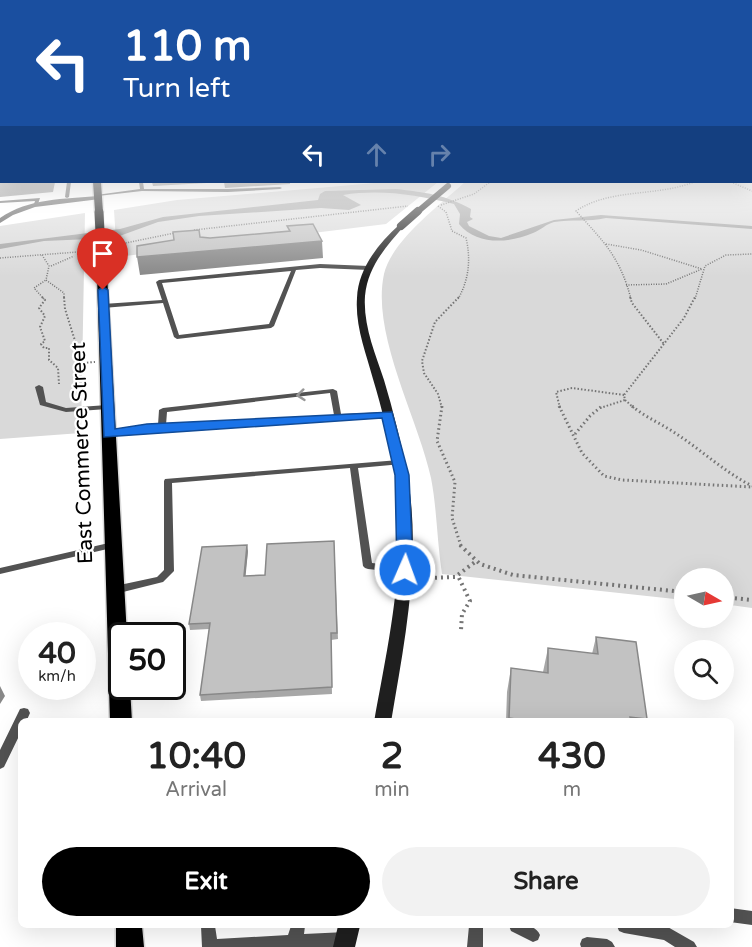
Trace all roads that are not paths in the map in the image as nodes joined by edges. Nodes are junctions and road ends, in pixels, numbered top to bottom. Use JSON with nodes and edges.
{"nodes":[{"id":1,"x":69,"y":189,"type":"edge"},
{"id":2,"x":98,"y":189,"type":"edge"},
{"id":3,"x":173,"y":189,"type":"edge"},
{"id":4,"x":181,"y":189,"type":"edge"},
{"id":5,"x":256,"y":189,"type":"edge"},
{"id":6,"x":445,"y":189,"type":"edge"},
{"id":7,"x":142,"y":190,"type":"joint"},
{"id":8,"x":98,"y":197,"type":"junction"},
{"id":9,"x":68,"y":198,"type":"dead end"},
{"id":10,"x":0,"y":202,"type":"edge"},
{"id":11,"x":36,"y":204,"type":"junction"},
{"id":12,"x":0,"y":221,"type":"edge"},
{"id":13,"x":294,"y":268,"type":"junction"},
{"id":14,"x":369,"y":268,"type":"junction"},
{"id":15,"x":165,"y":301,"type":"junction"},
{"id":16,"x":104,"y":306,"type":"junction"},
{"id":17,"x":39,"y":387,"type":"dead end"},
{"id":18,"x":107,"y":406,"type":"junction"},
{"id":19,"x":388,"y":414,"type":"junction"},
{"id":20,"x":338,"y":417,"type":"junction"},
{"id":21,"x":162,"y":427,"type":"junction"},
{"id":22,"x":109,"y":434,"type":"junction"},
{"id":23,"x":399,"y":462,"type":"junction"},
{"id":24,"x":354,"y":465,"type":"junction"},
{"id":25,"x":113,"y":545,"type":"junction"},
{"id":26,"x":405,"y":570,"type":"junction"},
{"id":27,"x":0,"y":571,"type":"edge"},
{"id":28,"x":115,"y":590,"type":"junction"},
{"id":29,"x":24,"y":713,"type":"dead end"},
{"id":30,"x":22,"y":718,"type":"edge"},
{"id":31,"x":121,"y":718,"type":"edge"},
{"id":32,"x":383,"y":718,"type":"edge"},
{"id":33,"x":18,"y":726,"type":"edge"},
{"id":34,"x":0,"y":763,"type":"edge"},
{"id":35,"x":734,"y":916,"type":"edge"},
{"id":36,"x":752,"y":918,"type":"edge"},
{"id":37,"x":129,"y":928,"type":"edge"},
{"id":38,"x":208,"y":928,"type":"edge"},
{"id":39,"x":298,"y":928,"type":"edge"},
{"id":40,"x":476,"y":928,"type":"edge"},
{"id":41,"x":520,"y":928,"type":"edge"},
{"id":42,"x":636,"y":928,"type":"edge"},
{"id":43,"x":533,"y":935,"type":"dead end"},
{"id":44,"x":346,"y":937,"type":"edge"},
{"id":45,"x":294,"y":943,"type":"junction"},
{"id":46,"x":586,"y":944,"type":"dead end"},
{"id":47,"x":130,"y":947,"type":"edge"},
{"id":48,"x":212,"y":947,"type":"edge"},
{"id":49,"x":475,"y":947,"type":"edge"},
{"id":50,"x":607,"y":947,"type":"edge"},
{"id":51,"x":688,"y":947,"type":"edge"}],
"edges":[{"from":1,"to":9,"type":"lane"},
{"from":2,"to":8,"type":"main road","name":"East Commerce Street"},
{"from":3,"to":7,"type":"lane"},
{"from":4,"to":5,"type":"lane"},
{"from":6,"to":14,"type":"main road","bridge":true},
{"from":7,"to":8,"type":"lane"},
{"from":8,"to":11,"type":"street"},
{"from":8,"to":16,"type":"main road","name":"East Commerce Street","bridge":true},
{"from":10,"to":11,"type":"lane"},
{"from":11,"to":12,"type":"street"},
{"from":13,"to":14,"type":"lane"},
{"from":13,"to":15,"type":"lane"},
{"from":13,"to":15,"type":"lane"},
{"from":14,"to":19,"type":"main road"},
{"from":15,"to":16,"type":"lane"},
{"from":16,"to":18,"type":"main road","name":"East Commerce Street"},
{"from":17,"to":18,"type":"lane"},
{"from":18,"to":22,"type":"main road","name":"East Commerce Street"},
{"from":19,"to":20,"type":"lane"},
{"from":19,"to":23,"type":"main road"},
{"from":20,"to":21,"type":"lane"},
{"from":20,"to":21,"type":"lane","one_way":true},
{"from":21,"to":22,"type":"lane"},
{"from":22,"to":25,"type":"main road","name":"East Commerce Street"},
{"from":23,"to":24,"type":"lane"},
{"from":23,"to":26,"type":"main road"},
{"from":24,"to":26,"type":"lane"},
{"from":24,"to":28,"type":"lane"},
{"from":25,"to":27,"type":"lane"},
{"from":25,"to":28,"type":"main road","name":"East Commerce Street"},
{"from":26,"to":32,"type":"main road"},
{"from":28,"to":31,"type":"main road","name":"East Commerce Street"},
{"from":29,"to":30,"type":"lane"},
{"from":33,"to":34,"type":"lane"},
{"from":35,"to":36,"type":"lane"},
{"from":37,"to":47,"type":"main road"},
{"from":38,"to":48,"type":"lane"},
{"from":39,"to":45,"type":"lane"},
{"from":40,"to":49,"type":"lane"},
{"from":41,"to":43,"type":"lane"},
{"from":42,"to":51,"type":"lane"},
{"from":44,"to":45,"type":"lane"},
{"from":45,"to":48,"type":"lane"},
{"from":46,"to":50,"type":"lane"}]}
